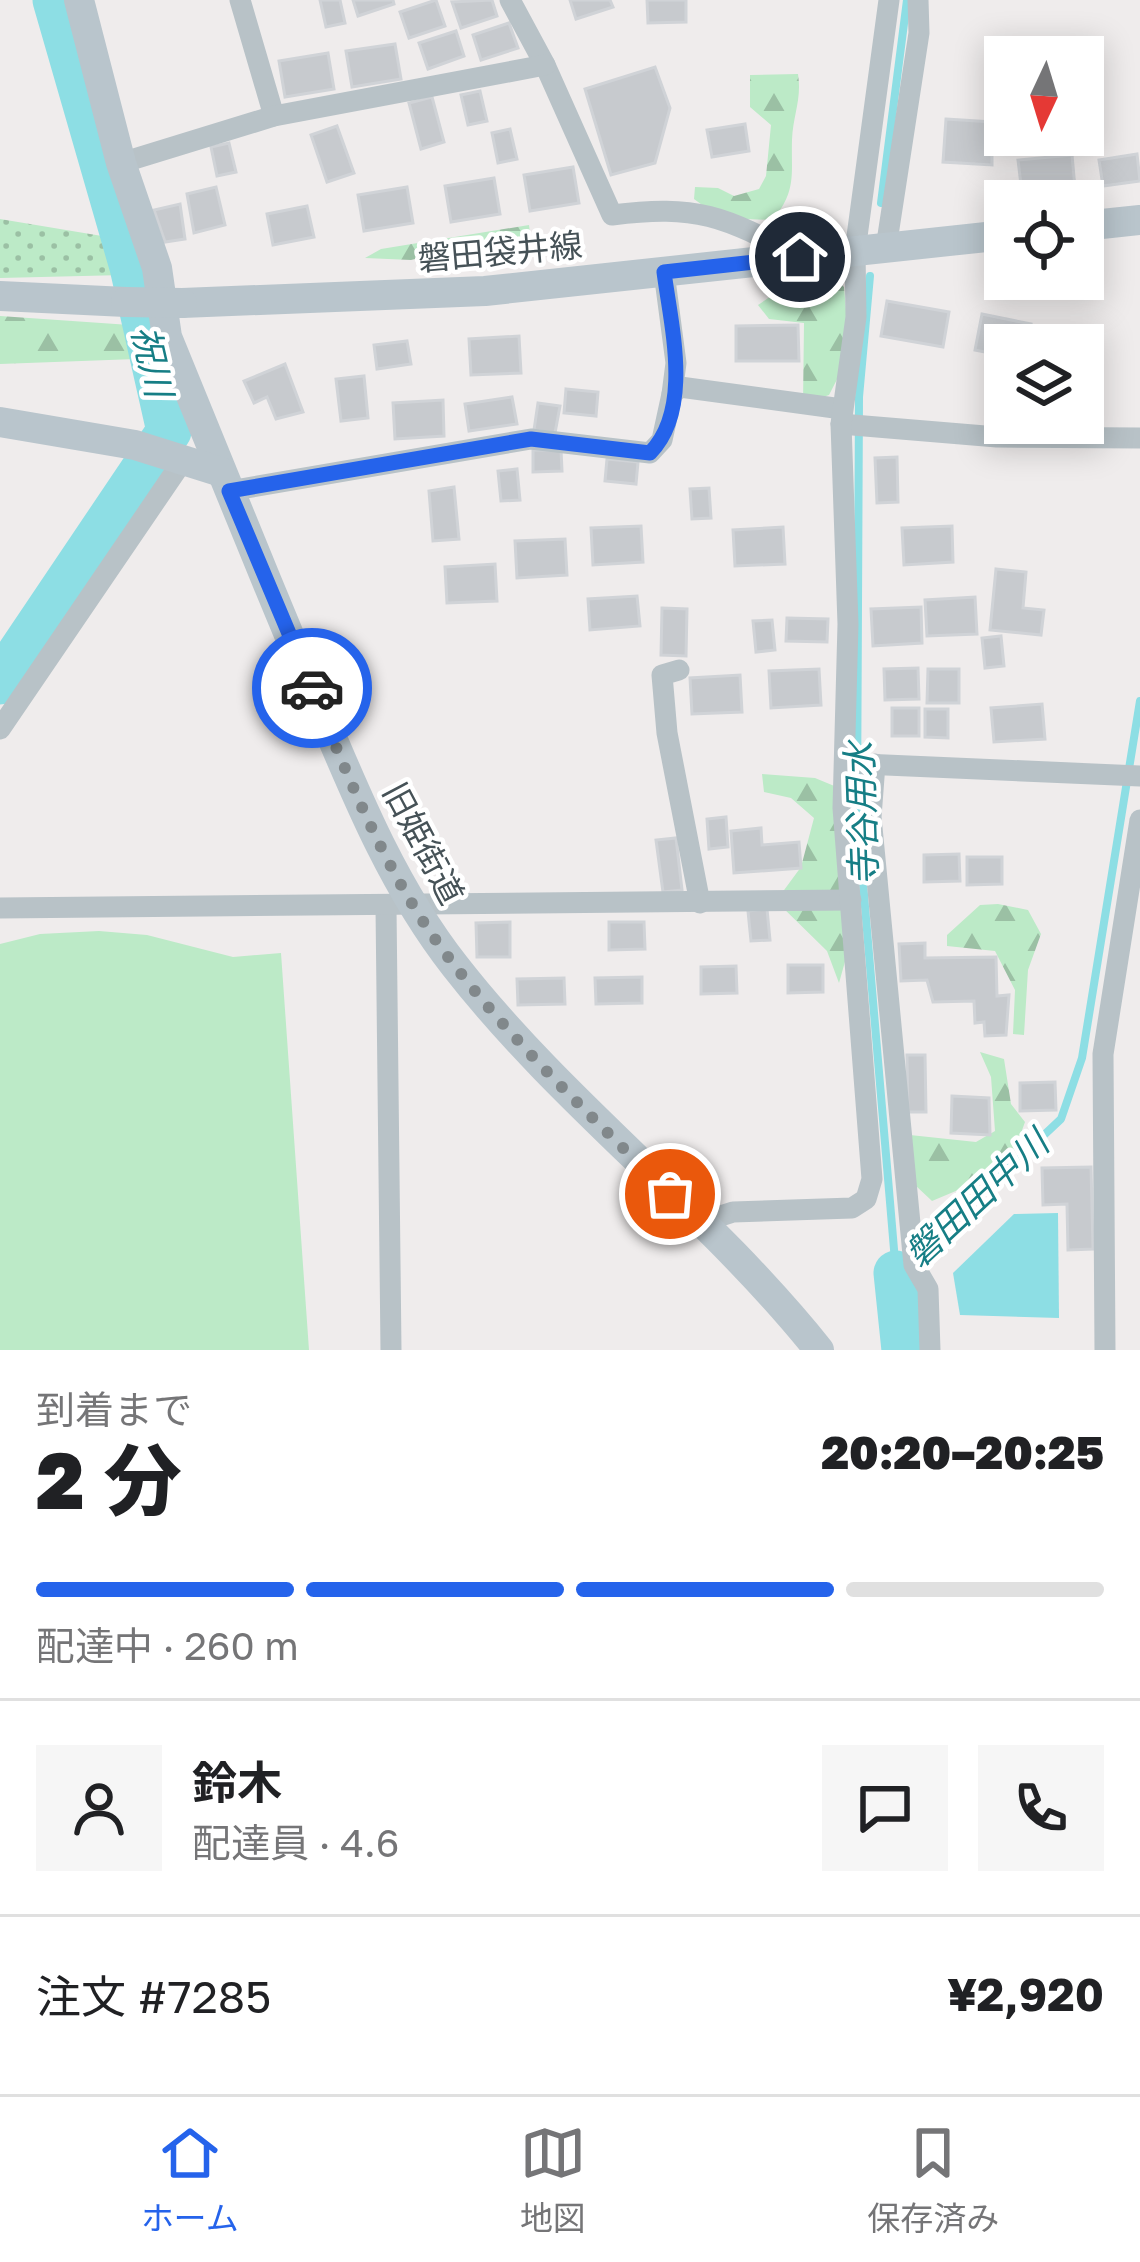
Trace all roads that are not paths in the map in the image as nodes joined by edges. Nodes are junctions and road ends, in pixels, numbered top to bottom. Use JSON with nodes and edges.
{"nodes":[{"id":1,"x":80,"y":0,"type":"edge"},
{"id":2,"x":510,"y":0,"type":"edge"},
{"id":3,"x":889,"y":0,"type":"edge"},
{"id":4,"x":918,"y":0,"type":"edge"},
{"id":5,"x":249,"y":2,"type":"edge"},
{"id":6,"x":545,"y":65,"type":"junction"},
{"id":7,"x":274,"y":116,"type":"junction"},
{"id":8,"x":122,"y":163,"type":"junction"},
{"id":9,"x":1140,"y":220,"type":"edge"},
{"id":10,"x":1104,"y":224,"type":"edge"},
{"id":11,"x":984,"y":237,"type":"edge"},
{"id":12,"x":871,"y":249,"type":"junction"},
{"id":13,"x":800,"y":257,"type":"junction"},
{"id":14,"x":664,"y":272,"type":"junction"},
{"id":15,"x":0,"y":296,"type":"edge"},
{"id":16,"x":673,"y":394,"type":"junction"},
{"id":17,"x":841,"y":417,"type":"junction"},
{"id":18,"x":0,"y":422,"type":"edge"},
{"id":19,"x":1140,"y":438,"type":"edge"},
{"id":20,"x":184,"y":459,"type":"junction"},
{"id":21,"x":225,"y":482,"type":"junction"},
{"id":22,"x":679,"y":670,"type":"dead end"},
{"id":23,"x":0,"y":728,"type":"edge"},
{"id":24,"x":844,"y":763,"type":"junction"},
{"id":25,"x":874,"y":764,"type":"junction"},
{"id":26,"x":1128,"y":776,"type":"edge"},
{"id":27,"x":1140,"y":820,"type":"edge"},
{"id":28,"x":851,"y":900,"type":"junction"},
{"id":29,"x":700,"y":903,"type":"junction"},
{"id":30,"x":400,"y":907,"type":"junction"},
{"id":31,"x":0,"y":908,"type":"edge"},
{"id":32,"x":699,"y":1223,"type":"junction"},
{"id":33,"x":391,"y":1350,"type":"edge"},
{"id":34,"x":819,"y":1350,"type":"edge"},
{"id":35,"x":931,"y":1350,"type":"edge"},
{"id":36,"x":1105,"y":1350,"type":"edge"}],
"edges":[{"from":1,"to":8,"type":"street","name":"旧姫街道"},
{"from":2,"to":6,"type":"street"},
{"from":3,"to":12,"type":"street"},
{"from":4,"to":12,"type":"street"},
{"from":5,"to":7,"type":"street"},
{"from":6,"to":7,"type":"street"},
{"from":6,"to":13,"type":"street"},
{"from":7,"to":8,"type":"street"},
{"from":8,"to":21,"type":"street","name":"旧姫街道"},
{"from":9,"to":10,"type":"street"},
{"from":11,"to":12,"type":"street","name":"磐田袋井線"},
{"from":12,"to":13,"type":"street","name":"磐田袋井線"},
{"from":12,"to":17,"type":"street"},
{"from":13,"to":14,"type":"street","name":"磐田袋井線"},
{"from":14,"to":15,"type":"street","name":"磐田袋井線","bridge":true},
{"from":14,"to":16,"type":"street"},
{"from":16,"to":17,"type":"street"},
{"from":16,"to":21,"type":"street"},
{"from":17,"to":19,"type":"street"},
{"from":17,"to":24,"type":"street"},
{"from":18,"to":20,"type":"street"},
{"from":20,"to":21,"type":"street"},
{"from":20,"to":23,"type":"street"},
{"from":21,"to":30,"type":"street","name":"旧姫街道"},
{"from":22,"to":29,"type":"street"},
{"from":24,"to":25,"type":"street"},
{"from":24,"to":28,"type":"street"},
{"from":25,"to":26,"type":"street"},
{"from":25,"to":35,"type":"street"},
{"from":27,"to":36,"type":"street"},
{"from":28,"to":29,"type":"street"},
{"from":28,"to":32,"type":"street"},
{"from":29,"to":30,"type":"street"},
{"from":30,"to":31,"type":"street"},
{"from":30,"to":32,"type":"street","name":"旧姫街道"},
{"from":30,"to":33,"type":"street"},
{"from":32,"to":34,"type":"street","name":"旧姫街道"}]}
